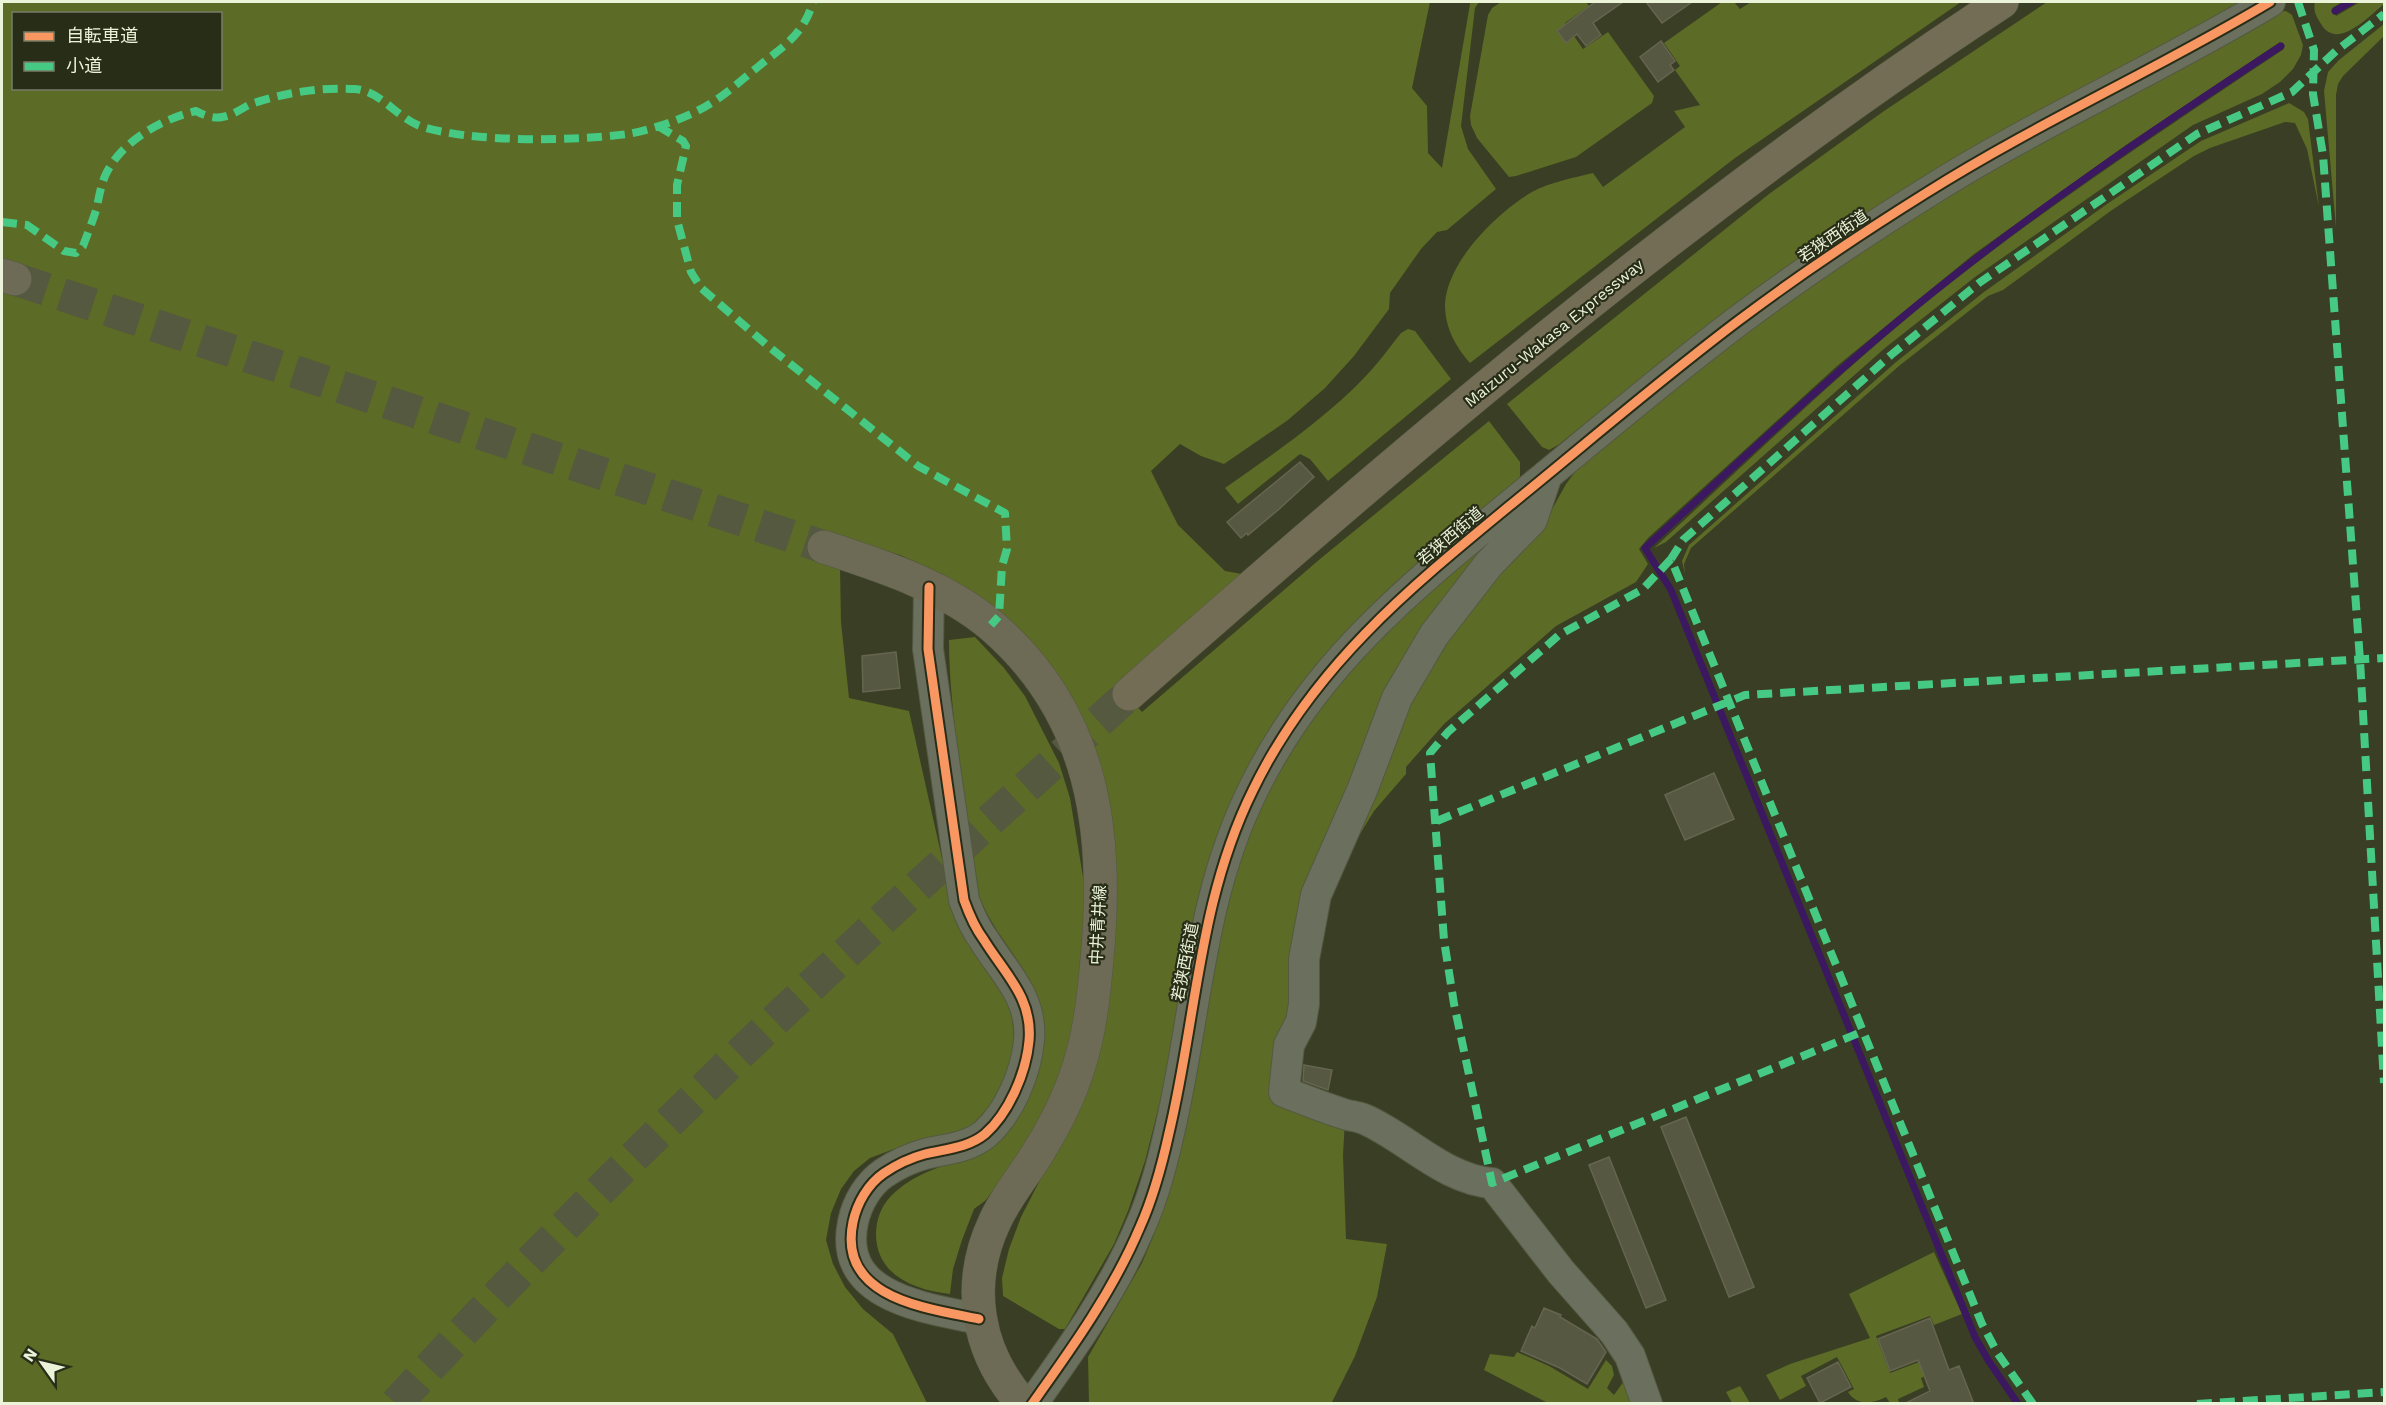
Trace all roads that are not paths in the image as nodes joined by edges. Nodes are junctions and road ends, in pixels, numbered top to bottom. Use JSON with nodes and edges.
{"nodes":[{"id":1,"x":2002,"y":2,"type":"edge"},
{"id":2,"x":2270,"y":2,"type":"edge"},
{"id":3,"x":1547,"y":475,"type":"junction"},
{"id":4,"x":824,"y":547,"type":"tunnel mouth"},
{"id":5,"x":929,"y":587,"type":"junction"},
{"id":6,"x":1129,"y":694,"type":"tunnel mouth"},
{"id":7,"x":979,"y":1320,"type":"junction"},
{"id":8,"x":1023,"y":1404,"type":"edge"},
{"id":9,"x":1032,"y":1404,"type":"edge"},
{"id":10,"x":1647,"y":1404,"type":"edge"}],
"edges":[{"from":1,"to":6,"type":"highway","name":"Maizuru-Wakasa Expressway"},
{"from":2,"to":3,"type":"street","name":"若狭西街道"},
{"from":3,"to":9,"type":"street","name":"若狭西街道"},
{"from":3,"to":10,"type":"street"},
{"from":4,"to":5,"type":"main road","name":"中井青井線"},
{"from":5,"to":7,"type":"main road","name":"中井青井線"},
{"from":5,"to":7,"type":"street"},
{"from":7,"to":8,"type":"main road","name":"中井青井線"}]}
